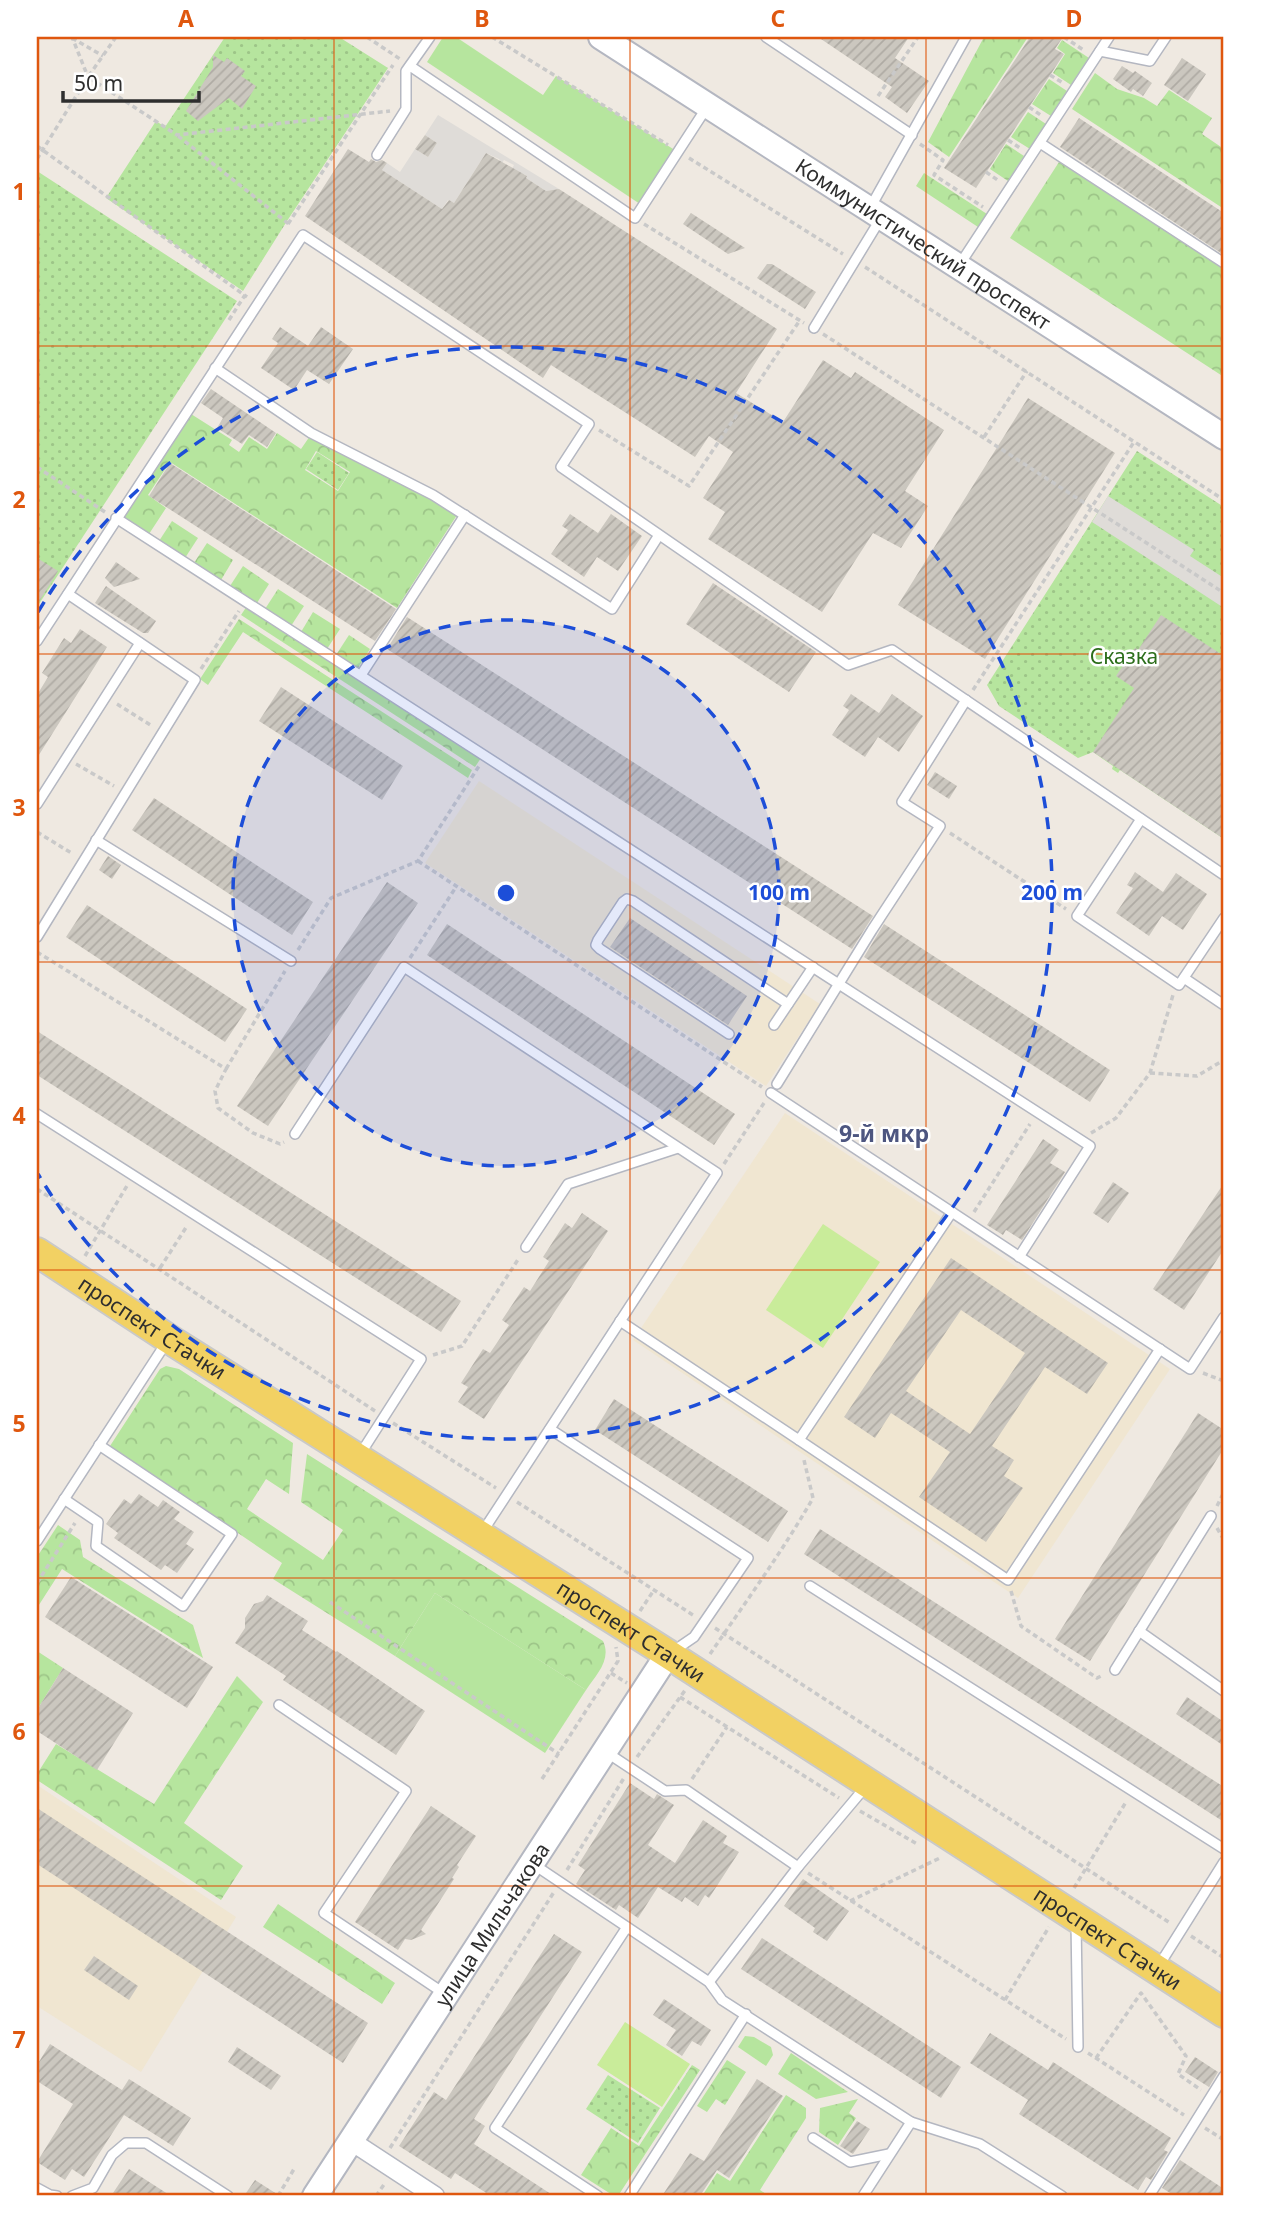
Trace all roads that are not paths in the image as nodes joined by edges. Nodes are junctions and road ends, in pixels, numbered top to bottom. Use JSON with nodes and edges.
{"nodes":[{"id":1,"x":430,"y":37,"type":"edge"},
{"id":2,"x":588,"y":37,"type":"edge"},
{"id":3,"x":766,"y":37,"type":"edge"},
{"id":4,"x":966,"y":37,"type":"edge"},
{"id":5,"x":1109,"y":37,"type":"edge"},
{"id":6,"x":1166,"y":37,"type":"edge"},
{"id":7,"x":612,"y":43,"type":"edge"},
{"id":8,"x":1098,"y":54,"type":"junction"},
{"id":9,"x":410,"y":66,"type":"junction"},
{"id":10,"x":708,"y":105,"type":"junction"},
{"id":11,"x":911,"y":136,"type":"junction"},
{"id":12,"x":1040,"y":143,"type":"junction"},
{"id":13,"x":377,"y":155,"type":"dead end"},
{"id":14,"x":876,"y":213,"type":"junction"},
{"id":15,"x":1224,"y":263,"type":"edge"},
{"id":16,"x":958,"y":266,"type":"junction"},
{"id":17,"x":814,"y":328,"type":"road end"},
{"id":18,"x":215,"y":368,"type":"junction"},
{"id":19,"x":1224,"y":438,"type":"edge"},
{"id":20,"x":465,"y":515,"type":"junction"},
{"id":21,"x":116,"y":518,"type":"junction"},
{"id":22,"x":659,"y":535,"type":"junction"},
{"id":23,"x":68,"y":594,"type":"junction"},
{"id":24,"x":37,"y":641,"type":"edge"},
{"id":25,"x":140,"y":643,"type":"junction"},
{"id":26,"x":361,"y":675,"type":"junction"},
{"id":27,"x":966,"y":700,"type":"junction"},
{"id":28,"x":37,"y":804,"type":"edge"},
{"id":29,"x":1141,"y":819,"type":"junction"},
{"id":30,"x":96,"y":840,"type":"junction"},
{"id":31,"x":1224,"y":874,"type":"edge"},
{"id":32,"x":1224,"y":918,"type":"edge"},
{"id":33,"x":38,"y":932,"type":"edge"},
{"id":34,"x":291,"y":961,"type":"road end"},
{"id":35,"x":813,"y":967,"type":"junction"},
{"id":36,"x":1182,"y":982,"type":"junction"},
{"id":37,"x":839,"y":984,"type":"junction"},
{"id":38,"x":788,"y":1004,"type":"junction"},
{"id":39,"x":1224,"y":1005,"type":"edge"},
{"id":40,"x":774,"y":1025,"type":"dead end"},
{"id":41,"x":729,"y":1034,"type":"dead end"},
{"id":42,"x":777,"y":1084,"type":"dead end"},
{"id":43,"x":771,"y":1093,"type":"road end"},
{"id":44,"x":37,"y":1114,"type":"edge"},
{"id":45,"x":295,"y":1135,"type":"road end"},
{"id":46,"x":678,"y":1148,"type":"junction"},
{"id":47,"x":952,"y":1212,"type":"junction"},
{"id":48,"x":526,"y":1247,"type":"road end"},
{"id":49,"x":37,"y":1252,"type":"edge"},
{"id":50,"x":1019,"y":1257,"type":"junction"},
{"id":51,"x":1224,"y":1317,"type":"edge"},
{"id":52,"x":620,"y":1321,"type":"junction"},
{"id":53,"x":169,"y":1339,"type":"junction"},
{"id":54,"x":1160,"y":1349,"type":"junction"},
{"id":55,"x":550,"y":1429,"type":"junction"},
{"id":56,"x":799,"y":1440,"type":"junction"},
{"id":57,"x":99,"y":1445,"type":"junction"},
{"id":58,"x":358,"y":1458,"type":"junction"},
{"id":59,"x":64,"y":1499,"type":"junction"},
{"id":60,"x":1211,"y":1516,"type":"dead end"},
{"id":61,"x":480,"y":1536,"type":"junction"},
{"id":62,"x":37,"y":1541,"type":"edge"},
{"id":63,"x":810,"y":1586,"type":"dead end"},
{"id":64,"x":1139,"y":1630,"type":"junction"},
{"id":65,"x":668,"y":1654,"type":"junction"},
{"id":66,"x":1115,"y":1670,"type":"road end"},
{"id":67,"x":1224,"y":1691,"type":"edge"},
{"id":68,"x":279,"y":1705,"type":"dead end"},
{"id":69,"x":605,"y":1751,"type":"junction"},
{"id":70,"x":868,"y":1783,"type":"junction"},
{"id":71,"x":1224,"y":1849,"type":"edge"},
{"id":72,"x":1224,"y":1862,"type":"edge"},
{"id":73,"x":532,"y":1864,"type":"junction"},
{"id":74,"x":798,"y":1867,"type":"junction"},
{"id":75,"x":1056,"y":1918,"type":"junction"},
{"id":76,"x":627,"y":1927,"type":"junction"},
{"id":77,"x":1157,"y":1969,"type":"junction"},
{"id":78,"x":709,"y":1982,"type":"junction"},
{"id":79,"x":447,"y":1995,"type":"junction"},
{"id":80,"x":1224,"y":2012,"type":"edge"},
{"id":81,"x":746,"y":2014,"type":"junction"},
{"id":82,"x":1078,"y":2047,"type":"road end"},
{"id":83,"x":1224,"y":2077,"type":"edge"},
{"id":84,"x":911,"y":2122,"type":"junction"},
{"id":85,"x":813,"y":2138,"type":"dead end"},
{"id":86,"x":351,"y":2141,"type":"junction"},
{"id":87,"x":889,"y":2154,"type":"junction"},
{"id":88,"x":37,"y":2188,"type":"edge"},
{"id":89,"x":57,"y":2196,"type":"edge"},
{"id":90,"x":72,"y":2196,"type":"edge"},
{"id":91,"x":228,"y":2196,"type":"edge"},
{"id":92,"x":315,"y":2196,"type":"edge"},
{"id":93,"x":435,"y":2196,"type":"edge"},
{"id":94,"x":598,"y":2196,"type":"edge"},
{"id":95,"x":629,"y":2196,"type":"edge"},
{"id":96,"x":863,"y":2196,"type":"edge"},
{"id":97,"x":1062,"y":2196,"type":"edge"},
{"id":98,"x":1149,"y":2196,"type":"edge"}],
"edges":[{"from":1,"to":9,"type":"lane"},
{"from":2,"to":7,"type":"main road","name":"Коммунистический проспект"},
{"from":3,"to":11,"type":"lane"},
{"from":4,"to":11,"type":"lane"},
{"from":5,"to":8,"type":"lane"},
{"from":6,"to":8,"type":"lane"},
{"from":7,"to":10,"type":"main road","name":"Коммунистический проспект"},
{"from":8,"to":12,"type":"lane"},
{"from":9,"to":10,"type":"lane"},
{"from":9,"to":13,"type":"lane"},
{"from":10,"to":14,"type":"main road","name":"Коммунистический проспект"},
{"from":11,"to":14,"type":"lane"},
{"from":12,"to":15,"type":"lane"},
{"from":12,"to":16,"type":"lane"},
{"from":14,"to":16,"type":"main road","name":"Коммунистический проспект"},
{"from":14,"to":17,"type":"lane"},
{"from":16,"to":19,"type":"main road","name":"Коммунистический проспект"},
{"from":18,"to":20,"type":"lane"},
{"from":18,"to":21,"type":"lane"},
{"from":18,"to":22,"type":"lane"},
{"from":20,"to":22,"type":"lane"},
{"from":20,"to":26,"type":"lane"},
{"from":21,"to":23,"type":"lane"},
{"from":21,"to":26,"type":"lane"},
{"from":22,"to":27,"type":"lane"},
{"from":23,"to":24,"type":"lane"},
{"from":23,"to":25,"type":"lane"},
{"from":25,"to":28,"type":"lane"},
{"from":25,"to":30,"type":"lane"},
{"from":26,"to":35,"type":"lane"},
{"from":27,"to":29,"type":"lane"},
{"from":27,"to":37,"type":"lane"},
{"from":29,"to":31,"type":"lane"},
{"from":29,"to":36,"type":"lane"},
{"from":30,"to":33,"type":"lane"},
{"from":30,"to":34,"type":"lane"},
{"from":32,"to":36,"type":"lane"},
{"from":35,"to":37,"type":"lane"},
{"from":35,"to":38,"type":"lane"},
{"from":36,"to":39,"type":"lane"},
{"from":37,"to":42,"type":"lane"},
{"from":37,"to":50,"type":"lane"},
{"from":38,"to":40,"type":"lane"},
{"from":38,"to":41,"type":"lane"},
{"from":43,"to":47,"type":"lane"},
{"from":44,"to":58,"type":"lane"},
{"from":45,"to":46,"type":"lane"},
{"from":46,"to":48,"type":"lane"},
{"from":46,"to":52,"type":"lane"},
{"from":47,"to":50,"type":"lane"},
{"from":47,"to":56,"type":"lane"},
{"from":49,"to":53,"type":"main road","name":"проспект Стачки"},
{"from":50,"to":54,"type":"lane"},
{"from":51,"to":54,"type":"lane"},
{"from":52,"to":55,"type":"lane"},
{"from":52,"to":56,"type":"lane"},
{"from":53,"to":57,"type":"lane"},
{"from":53,"to":58,"type":"main road","name":"проспект Стачки"},
{"from":54,"to":56,"type":"lane"},
{"from":55,"to":61,"type":"lane"},
{"from":55,"to":65,"type":"lane"},
{"from":57,"to":59,"type":"lane"},
{"from":57,"to":59,"type":"lane"},
{"from":58,"to":61,"type":"main road","name":"проспект Стачки"},
{"from":59,"to":62,"type":"lane"},
{"from":60,"to":64,"type":"lane"},
{"from":61,"to":65,"type":"main road","name":"проспект Стачки"},
{"from":63,"to":71,"type":"lane"},
{"from":64,"to":66,"type":"lane"},
{"from":64,"to":67,"type":"lane"},
{"from":65,"to":69,"type":"main road","name":"улица Мильчакова"},
{"from":65,"to":70,"type":"main road","name":"проспект Стачки"},
{"from":68,"to":79,"type":"lane"},
{"from":69,"to":73,"type":"main road","name":"улица Мильчакова"},
{"from":69,"to":74,"type":"lane"},
{"from":70,"to":74,"type":"lane"},
{"from":70,"to":75,"type":"main road","name":"проспект Стачки"},
{"from":72,"to":77,"type":"lane"},
{"from":73,"to":76,"type":"lane"},
{"from":73,"to":79,"type":"main road","name":"улица Мильчакова"},
{"from":74,"to":78,"type":"lane"},
{"from":75,"to":77,"type":"main road","name":"проспект Стачки"},
{"from":75,"to":82,"type":"lane"},
{"from":76,"to":78,"type":"lane"},
{"from":76,"to":94,"type":"lane"},
{"from":77,"to":80,"type":"main road","name":"проспект Стачки"},
{"from":78,"to":81,"type":"lane"},
{"from":79,"to":86,"type":"main road","name":"улица Мильчакова"},
{"from":81,"to":84,"type":"lane"},
{"from":81,"to":95,"type":"lane"},
{"from":83,"to":98,"type":"lane"},
{"from":84,"to":87,"type":"lane"},
{"from":84,"to":97,"type":"lane"},
{"from":85,"to":87,"type":"lane"},
{"from":86,"to":92,"type":"main road","name":"улица Мильчакова"},
{"from":86,"to":93,"type":"street"},
{"from":87,"to":96,"type":"lane"},
{"from":88,"to":89,"type":"lane"},
{"from":90,"to":91,"type":"lane"}]}
